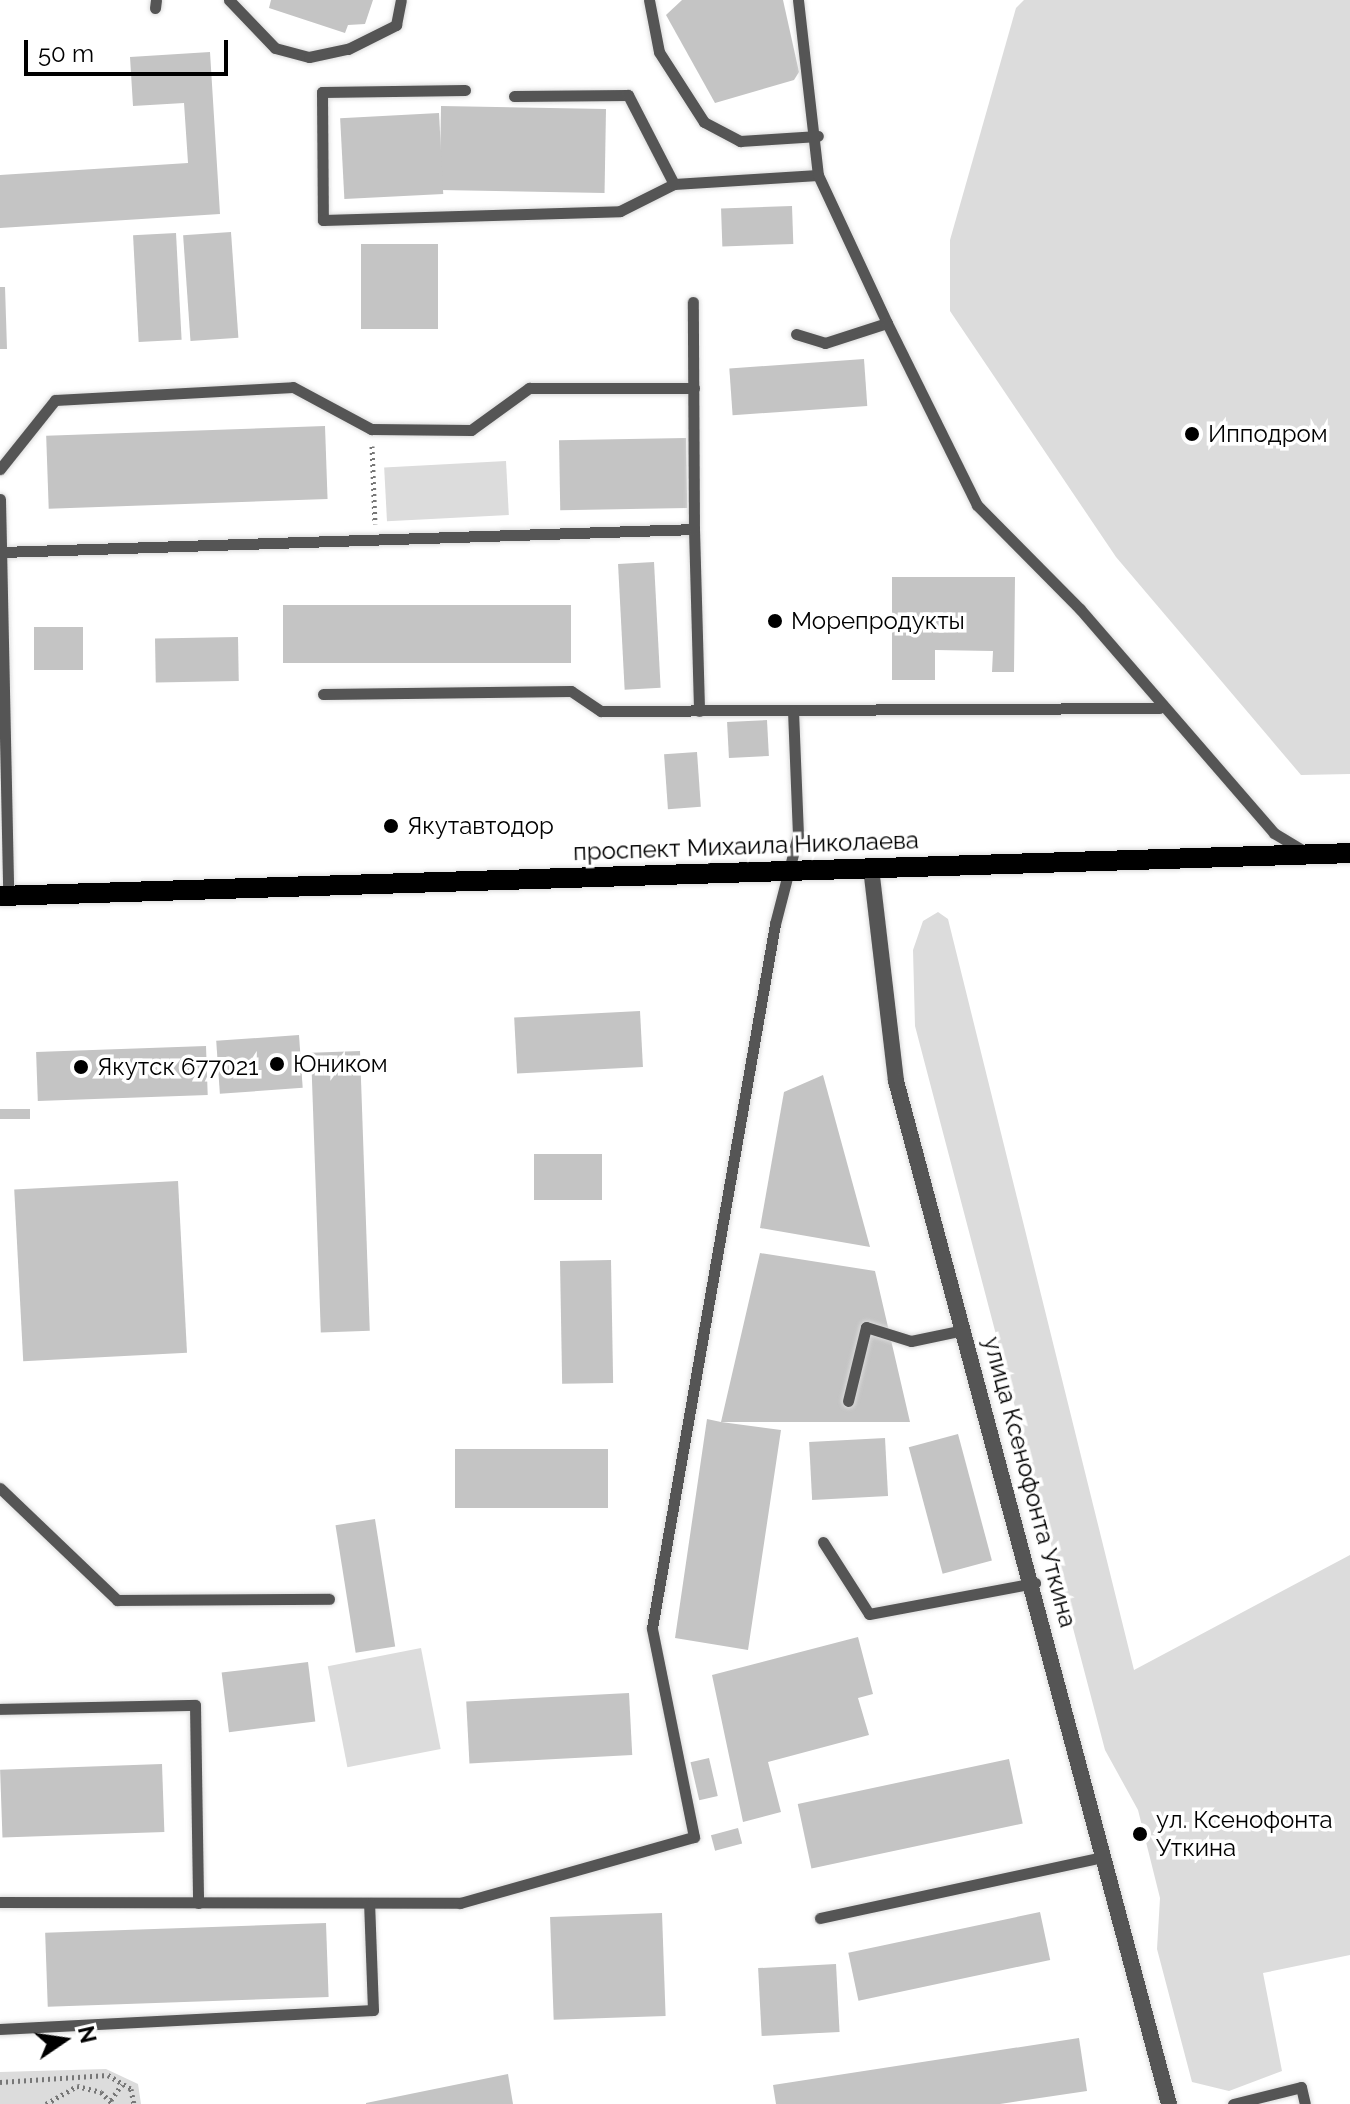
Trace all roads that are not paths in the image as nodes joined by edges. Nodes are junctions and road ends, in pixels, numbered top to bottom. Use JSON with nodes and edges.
{"nodes":[{"id":1,"x":229,"y":0,"type":"edge"},
{"id":2,"x":401,"y":0,"type":"edge"},
{"id":3,"x":649,"y":0,"type":"edge"},
{"id":4,"x":798,"y":0,"type":"edge"},
{"id":5,"x":243,"y":4,"type":"edge"},
{"id":6,"x":465,"y":90,"type":"dead end"},
{"id":7,"x":514,"y":96,"type":"dead end"},
{"id":8,"x":818,"y":136,"type":"junction"},
{"id":9,"x":818,"y":175,"type":"junction"},
{"id":10,"x":674,"y":184,"type":"junction"},
{"id":11,"x":693,"y":302,"type":"dead end"},
{"id":12,"x":887,"y":323,"type":"junction"},
{"id":13,"x":796,"y":334,"type":"dead end"},
{"id":14,"x":694,"y":388,"type":"junction"},
{"id":15,"x":0,"y":469,"type":"edge"},
{"id":16,"x":0,"y":499,"type":"edge"},
{"id":17,"x":694,"y":529,"type":"junction"},
{"id":18,"x":2,"y":552,"type":"edge"},
{"id":19,"x":323,"y":694,"type":"dead end"},
{"id":20,"x":1159,"y":708,"type":"junction"},
{"id":21,"x":699,"y":711,"type":"junction"},
{"id":22,"x":793,"y":711,"type":"junction"},
{"id":23,"x":1350,"y":853,"type":"edge"},
{"id":24,"x":1310,"y":854,"type":"junction"},
{"id":25,"x":871,"y":868,"type":"junction"},
{"id":26,"x":789,"y":871,"type":"junction"},
{"id":27,"x":4,"y":896,"type":"edge"},
{"id":28,"x":963,"y":1330,"type":"junction"},
{"id":29,"x":848,"y":1401,"type":"dead end"},
{"id":30,"x":0,"y":1488,"type":"edge"},
{"id":31,"x":823,"y":1542,"type":"dead end"},
{"id":32,"x":1035,"y":1583,"type":"junction"},
{"id":33,"x":329,"y":1599,"type":"dead end"},
{"id":34,"x":0,"y":1709,"type":"edge"},
{"id":35,"x":1102,"y":1857,"type":"junction"},
{"id":36,"x":0,"y":1902,"type":"edge"},
{"id":37,"x":198,"y":1903,"type":"junction"},
{"id":38,"x":369,"y":1903,"type":"junction"},
{"id":39,"x":820,"y":1918,"type":"dead end"},
{"id":40,"x":0,"y":2029,"type":"edge"},
{"id":41,"x":1169,"y":2104,"type":"edge"},
{"id":42,"x":1233,"y":2104,"type":"edge"},
{"id":43,"x":1305,"y":2104,"type":"edge"}],
"edges":[{"from":1,"to":5,"type":"lane"},
{"from":2,"to":5,"type":"lane"},
{"from":3,"to":8,"type":"lane"},
{"from":4,"to":8,"type":"lane"},
{"from":6,"to":10,"type":"lane"},
{"from":7,"to":10,"type":"lane"},
{"from":8,"to":9,"type":"lane"},
{"from":9,"to":10,"type":"lane"},
{"from":9,"to":12,"type":"lane"},
{"from":11,"to":14,"type":"lane"},
{"from":12,"to":13,"type":"lane"},
{"from":12,"to":20,"type":"lane"},
{"from":14,"to":15,"type":"lane"},
{"from":14,"to":17,"type":"lane"},
{"from":16,"to":18,"type":"lane"},
{"from":17,"to":18,"type":"lane"},
{"from":17,"to":21,"type":"lane"},
{"from":18,"to":27,"type":"lane"},
{"from":19,"to":21,"type":"lane"},
{"from":20,"to":22,"type":"lane"},
{"from":20,"to":24,"type":"lane"},
{"from":21,"to":22,"type":"lane"},
{"from":22,"to":26,"type":"lane"},
{"from":23,"to":24,"type":"main road","name":"проспект Михаила Николаева"},
{"from":24,"to":25,"type":"main road","name":"проспект Михаила Николаева"},
{"from":25,"to":26,"type":"main road","name":"проспект Михаила Николаева"},
{"from":25,"to":28,"type":"street","name":"улица Ксенофонта Уткина"},
{"from":26,"to":27,"type":"main road","name":"проспект Михаила Николаева"},
{"from":26,"to":38,"type":"lane"},
{"from":28,"to":29,"type":"lane"},
{"from":28,"to":32,"type":"street","name":"улица Ксенофонта Уткина"},
{"from":30,"to":33,"type":"lane"},
{"from":31,"to":32,"type":"lane"},
{"from":32,"to":35,"type":"street","name":"улица Ксенофонта Уткина"},
{"from":34,"to":37,"type":"lane"},
{"from":35,"to":39,"type":"lane"},
{"from":35,"to":41,"type":"street","name":"улица Ксенофонта Уткина"},
{"from":36,"to":37,"type":"lane"},
{"from":37,"to":38,"type":"lane"},
{"from":38,"to":40,"type":"lane"},
{"from":42,"to":43,"type":"lane"}]}
